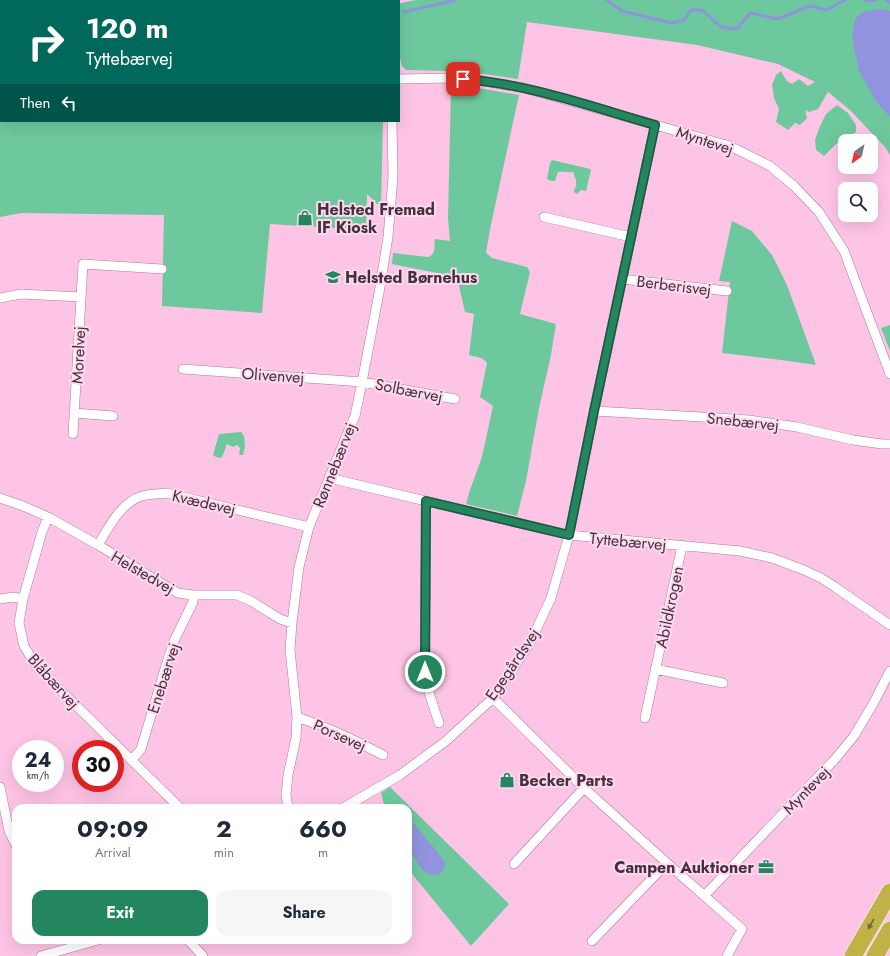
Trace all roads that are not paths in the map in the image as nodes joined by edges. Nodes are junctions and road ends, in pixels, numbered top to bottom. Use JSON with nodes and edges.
{"nodes":[{"id":1,"x":400,"y":79,"type":"edge"},
{"id":2,"x":392,"y":122,"type":"edge"},
{"id":3,"x":655,"y":125,"type":"junction"},
{"id":4,"x":544,"y":217,"type":"dead end"},
{"id":5,"x":631,"y":237,"type":"junction"},
{"id":6,"x":162,"y":269,"type":"dead end"},
{"id":7,"x":622,"y":279,"type":"junction"},
{"id":8,"x":727,"y":291,"type":"dead end"},
{"id":9,"x":81,"y":296,"type":"junction"},
{"id":10,"x":0,"y":298,"type":"edge"},
{"id":11,"x":183,"y":369,"type":"dead end"},
{"id":12,"x":890,"y":374,"type":"edge"},
{"id":13,"x":362,"y":382,"type":"junction"},
{"id":14,"x":455,"y":399,"type":"dead end"},
{"id":15,"x":594,"y":411,"type":"junction"},
{"id":16,"x":74,"y":413,"type":"junction"},
{"id":17,"x":113,"y":416,"type":"dead end"},
{"id":18,"x":73,"y":434,"type":"dead end"},
{"id":19,"x":890,"y":444,"type":"edge"},
{"id":20,"x":329,"y":478,"type":"junction"},
{"id":21,"x":0,"y":498,"type":"edge"},
{"id":22,"x":426,"y":501,"type":"junction"},
{"id":23,"x":48,"y":517,"type":"junction"},
{"id":24,"x":309,"y":527,"type":"junction"},
{"id":25,"x":569,"y":535,"type":"junction"},
{"id":26,"x":98,"y":545,"type":"junction"},
{"id":27,"x":682,"y":546,"type":"junction"},
{"id":28,"x":192,"y":595,"type":"junction"},
{"id":29,"x":0,"y":599,"type":"edge"},
{"id":30,"x":23,"y":599,"type":"junction"},
{"id":31,"x":292,"y":623,"type":"junction"},
{"id":32,"x":890,"y":625,"type":"edge"},
{"id":33,"x":655,"y":669,"type":"junction"},
{"id":34,"x":890,"y":671,"type":"edge"},
{"id":35,"x":723,"y":683,"type":"dead end"},
{"id":36,"x":492,"y":698,"type":"junction"},
{"id":37,"x":297,"y":717,"type":"junction"},
{"id":38,"x":645,"y":718,"type":"dead end"},
{"id":39,"x":439,"y":723,"type":"dead end"},
{"id":40,"x":383,"y":756,"type":"dead end"},
{"id":41,"x":131,"y":760,"type":"junction"},
{"id":42,"x":0,"y":787,"type":"edge"},
{"id":43,"x":584,"y":788,"type":"junction"},
{"id":44,"x":176,"y":804,"type":"edge"},
{"id":45,"x":287,"y":804,"type":"edge"},
{"id":46,"x":350,"y":804,"type":"edge"},
{"id":47,"x":12,"y":837,"type":"edge"},
{"id":48,"x":514,"y":864,"type":"dead end"},
{"id":49,"x":667,"y":864,"type":"junction"},
{"id":50,"x":890,"y":892,"type":"edge"},
{"id":51,"x":704,"y":896,"type":"junction"},
{"id":52,"x":890,"y":930,"type":"edge"},
{"id":53,"x":592,"y":941,"type":"dead end"},
{"id":54,"x":71,"y":944,"type":"edge"},
{"id":55,"x":192,"y":944,"type":"edge"},
{"id":56,"x":41,"y":956,"type":"edge"},
{"id":57,"x":203,"y":956,"type":"edge"},
{"id":58,"x":727,"y":956,"type":"edge"},
{"id":59,"x":853,"y":956,"type":"edge"},
{"id":60,"x":875,"y":956,"type":"edge"}],
"edges":[{"from":1,"to":3,"type":"street","name":"Myntevej"},
{"from":2,"to":13,"type":"street","name":"Rønnebærvej"},
{"from":3,"to":5,"type":"street","name":"Egegårdsvej"},
{"from":3,"to":12,"type":"street","name":"Myntevej"},
{"from":4,"to":5,"type":"street"},
{"from":5,"to":7,"type":"street","name":"Egegårdsvej"},
{"from":6,"to":9,"type":"street","name":"Morelvej"},
{"from":7,"to":8,"type":"street","name":"Berberisvej"},
{"from":7,"to":15,"type":"street","name":"Egegårdsvej"},
{"from":9,"to":10,"type":"street"},
{"from":9,"to":16,"type":"street","name":"Morelvej"},
{"from":11,"to":13,"type":"street","name":"Olivenvej"},
{"from":13,"to":14,"type":"street","name":"Solbærvej"},
{"from":13,"to":20,"type":"street","name":"Rønnebærvej"},
{"from":15,"to":19,"type":"street","name":"Snebærvej"},
{"from":15,"to":25,"type":"street","name":"Egegårdsvej"},
{"from":16,"to":17,"type":"street"},
{"from":16,"to":18,"type":"street","name":"Morelvej"},
{"from":20,"to":22,"type":"street","name":"Tyttebærvej"},
{"from":20,"to":24,"type":"street","name":"Rønnebærvej"},
{"from":21,"to":23,"type":"street","name":"Helstedvej"},
{"from":22,"to":25,"type":"street","name":"Tyttebærvej"},
{"from":22,"to":39,"type":"street"},
{"from":23,"to":26,"type":"street","name":"Helstedvej"},
{"from":23,"to":30,"type":"street","name":"Blåbærvej"},
{"from":24,"to":26,"type":"street","name":"Kvædevej"},
{"from":24,"to":31,"type":"street","name":"Rønnebærvej"},
{"from":25,"to":27,"type":"street","name":"Tyttebærvej"},
{"from":25,"to":36,"type":"street","name":"Egegårdsvej"},
{"from":26,"to":28,"type":"street","name":"Helstedvej"},
{"from":27,"to":32,"type":"street","name":"Tyttebærvej"},
{"from":27,"to":33,"type":"street","name":"Abildkrogen"},
{"from":28,"to":31,"type":"street","name":"Helstedvej"},
{"from":28,"to":41,"type":"street","name":"Enebærvej"},
{"from":29,"to":30,"type":"street"},
{"from":30,"to":41,"type":"street","name":"Blåbærvej"},
{"from":31,"to":37,"type":"street","name":"Rønnebærvej"},
{"from":33,"to":35,"type":"street","name":"Abildkrogen"},
{"from":33,"to":38,"type":"street","name":"Abildkrogen"},
{"from":34,"to":51,"type":"street","name":"Myntevej"},
{"from":36,"to":43,"type":"street"},
{"from":36,"to":46,"type":"street","name":"Egegårdsvej"},
{"from":37,"to":40,"type":"street","name":"Porsevej"},
{"from":37,"to":45,"type":"street","name":"Rønnebærvej"},
{"from":41,"to":44,"type":"street","name":"Blåbærvej"},
{"from":42,"to":47,"type":"street"},
{"from":43,"to":48,"type":"street"},
{"from":43,"to":49,"type":"street"},
{"from":49,"to":51,"type":"street"},
{"from":49,"to":53,"type":"street"},
{"from":50,"to":59,"type":"highway","one_way":true},
{"from":51,"to":58,"type":"street"},
{"from":52,"to":60,"type":"highway"},
{"from":54,"to":56,"type":"street"},
{"from":55,"to":57,"type":"street"}]}
